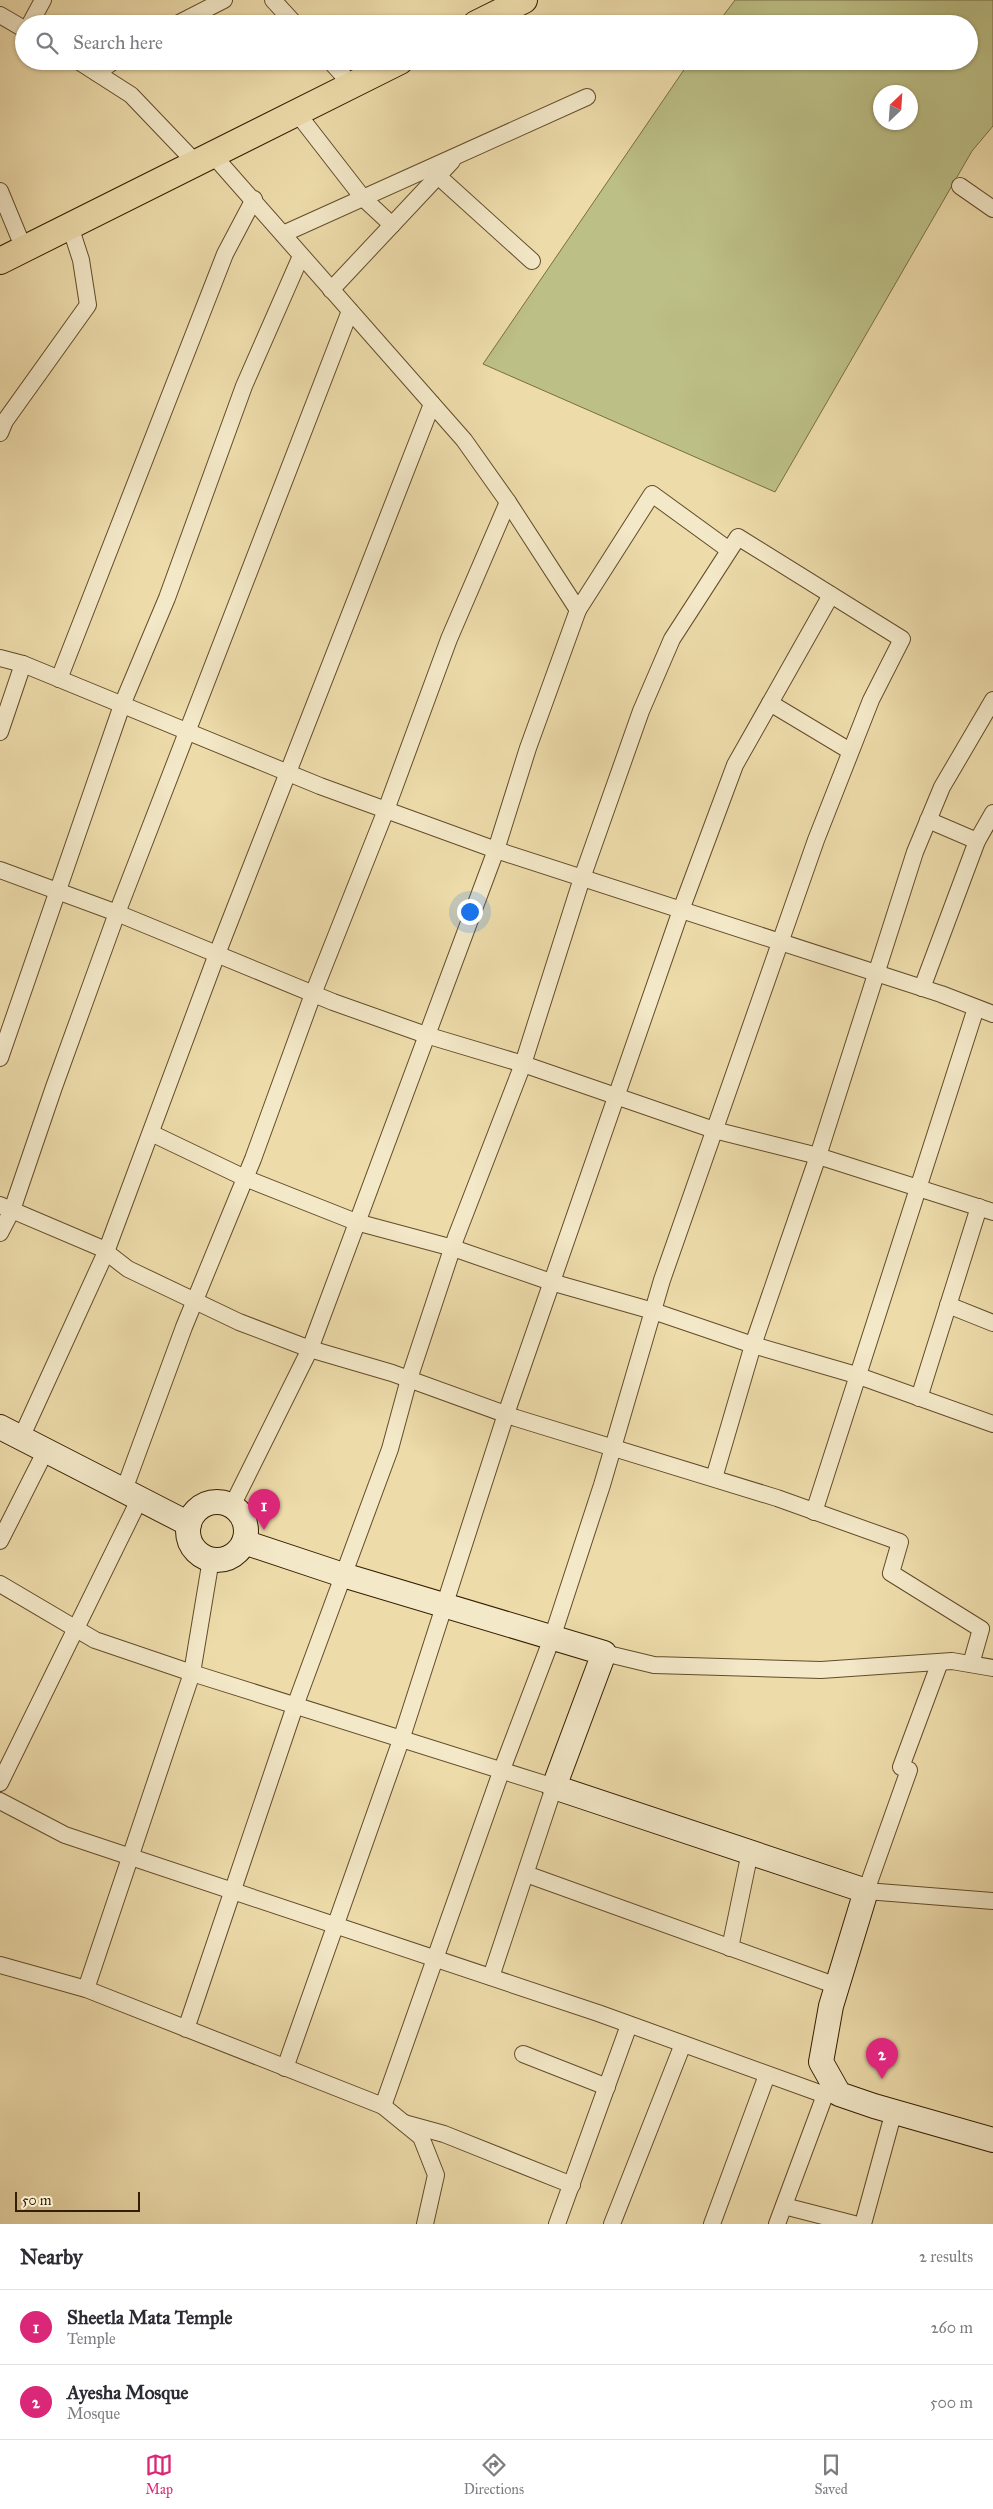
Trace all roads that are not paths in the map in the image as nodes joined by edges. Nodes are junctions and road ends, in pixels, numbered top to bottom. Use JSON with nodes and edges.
{"nodes":[{"id":1,"x":43,"y":0,"type":"edge"},
{"id":2,"x":224,"y":0,"type":"edge"},
{"id":3,"x":273,"y":0,"type":"edge"},
{"id":4,"x":510,"y":3,"type":"edge"},
{"id":5,"x":0,"y":15,"type":"edge"},
{"id":6,"x":35,"y":15,"type":"edge"},
{"id":7,"x":195,"y":15,"type":"edge"},
{"id":8,"x":287,"y":15,"type":"edge"},
{"id":9,"x":491,"y":15,"type":"edge"},
{"id":10,"x":15,"y":24,"type":"edge"},
{"id":11,"x":92,"y":70,"type":"edge"},
{"id":12,"x":101,"y":70,"type":"edge"},
{"id":13,"x":338,"y":70,"type":"edge"},
{"id":14,"x":382,"y":70,"type":"edge"},
{"id":15,"x":97,"y":73,"type":"junction"},
{"id":16,"x":352,"y":85,"type":"junction"},
{"id":17,"x":586,"y":97,"type":"dead end"},
{"id":18,"x":297,"y":113,"type":"junction"},
{"id":19,"x":457,"y":156,"type":"junction"},
{"id":20,"x":204,"y":159,"type":"junction"},
{"id":21,"x":438,"y":176,"type":"junction"},
{"id":22,"x":960,"y":186,"type":"dead end"},
{"id":23,"x":0,"y":191,"type":"edge"},
{"id":24,"x":363,"y":198,"type":"junction"},
{"id":25,"x":254,"y":199,"type":"junction"},
{"id":26,"x":993,"y":209,"type":"edge"},
{"id":27,"x":392,"y":225,"type":"junction"},
{"id":28,"x":70,"y":226,"type":"junction"},
{"id":29,"x":283,"y":234,"type":"junction"},
{"id":30,"x":24,"y":249,"type":"junction"},
{"id":31,"x":301,"y":256,"type":"junction"},
{"id":32,"x":0,"y":261,"type":"edge"},
{"id":33,"x":532,"y":262,"type":"dead end"},
{"id":34,"x":331,"y":290,"type":"junction"},
{"id":35,"x":350,"y":311,"type":"junction"},
{"id":36,"x":432,"y":404,"type":"junction"},
{"id":37,"x":2,"y":424,"type":"edge"},
{"id":38,"x":508,"y":502,"type":"junction"},
{"id":39,"x":729,"y":550,"type":"junction"},
{"id":40,"x":831,"y":595,"type":"junction"},
{"id":41,"x":578,"y":610,"type":"junction"},
{"id":42,"x":0,"y":658,"type":"edge"},
{"id":43,"x":23,"y":664,"type":"junction"},
{"id":44,"x":59,"y":679,"type":"junction"},
{"id":45,"x":993,"y":700,"type":"edge"},
{"id":46,"x":770,"y":703,"type":"junction"},
{"id":47,"x":122,"y":705,"type":"junction"},
{"id":48,"x":0,"y":732,"type":"edge"},
{"id":49,"x":187,"y":732,"type":"junction"},
{"id":50,"x":850,"y":752,"type":"junction"},
{"id":51,"x":288,"y":773,"type":"junction"},
{"id":52,"x":386,"y":810,"type":"junction"},
{"id":53,"x":993,"y":813,"type":"edge"},
{"id":54,"x":928,"y":820,"type":"junction"},
{"id":55,"x":977,"y":841,"type":"junction"},
{"id":56,"x":496,"y":850,"type":"junction"},
{"id":57,"x":0,"y":870,"type":"edge"},
{"id":58,"x":582,"y":878,"type":"junction"},
{"id":59,"x":56,"y":891,"type":"junction"},
{"id":60,"x":681,"y":910,"type":"junction"},
{"id":61,"x":117,"y":913,"type":"junction"},
{"id":62,"x":780,"y":942,"type":"junction"},
{"id":63,"x":217,"y":954,"type":"junction"},
{"id":64,"x":876,"y":973,"type":"junction"},
{"id":65,"x":922,"y":988,"type":"junction"},
{"id":66,"x":313,"y":994,"type":"junction"},
{"id":67,"x":976,"y":1008,"type":"junction"},
{"id":68,"x":993,"y":1014,"type":"edge"},
{"id":69,"x":426,"y":1035,"type":"junction"},
{"id":70,"x":0,"y":1058,"type":"edge"},
{"id":71,"x":523,"y":1064,"type":"junction"},
{"id":72,"x":617,"y":1096,"type":"junction"},
{"id":73,"x":714,"y":1130,"type":"junction"},
{"id":74,"x":151,"y":1134,"type":"junction"},
{"id":75,"x":818,"y":1156,"type":"junction"},
{"id":76,"x":245,"y":1178,"type":"junction"},
{"id":77,"x":918,"y":1188,"type":"junction"},
{"id":78,"x":6,"y":1207,"type":"edge"},
{"id":79,"x":986,"y":1209,"type":"edge"},
{"id":80,"x":356,"y":1222,"type":"junction"},
{"id":81,"x":0,"y":1233,"type":"edge"},
{"id":82,"x":453,"y":1248,"type":"junction"},
{"id":83,"x":106,"y":1252,"type":"junction"},
{"id":84,"x":551,"y":1282,"type":"junction"},
{"id":85,"x":196,"y":1301,"type":"junction"},
{"id":86,"x":948,"y":1305,"type":"junction"},
{"id":87,"x":653,"y":1311,"type":"junction"},
{"id":88,"x":993,"y":1323,"type":"edge"},
{"id":89,"x":753,"y":1345,"type":"junction"},
{"id":90,"x":310,"y":1349,"type":"junction"},
{"id":91,"x":856,"y":1375,"type":"junction"},
{"id":92,"x":409,"y":1379,"type":"junction"},
{"id":93,"x":919,"y":1398,"type":"junction"},
{"id":94,"x":506,"y":1414,"type":"junction"},
{"id":95,"x":992,"y":1422,"type":"edge"},
{"id":96,"x":0,"y":1427,"type":"edge"},
{"id":97,"x":21,"y":1438,"type":"junction"},
{"id":98,"x":613,"y":1446,"type":"junction"},
{"id":99,"x":46,"y":1450,"type":"junction"},
{"id":100,"x":714,"y":1478,"type":"junction"},
{"id":101,"x":132,"y":1494,"type":"junction"},
{"id":102,"x":232,"y":1506,"type":"junction"},
{"id":103,"x":814,"y":1512,"type":"junction"},
{"id":104,"x":189,"y":1524,"type":"junction"},
{"id":105,"x":0,"y":1541,"type":"edge"},
{"id":106,"x":244,"y":1542,"type":"junction"},
{"id":107,"x":211,"y":1559,"type":"junction"},
{"id":108,"x":343,"y":1575,"type":"junction"},
{"id":109,"x":0,"y":1584,"type":"edge"},
{"id":110,"x":443,"y":1605,"type":"junction"},
{"id":111,"x":75,"y":1628,"type":"junction"},
{"id":112,"x":552,"y":1638,"type":"junction"},
{"id":113,"x":604,"y":1653,"type":"junction"},
{"id":114,"x":940,"y":1662,"type":"junction"},
{"id":115,"x":971,"y":1664,"type":"junction"},
{"id":116,"x":993,"y":1668,"type":"edge"},
{"id":117,"x":192,"y":1673,"type":"junction"},
{"id":118,"x":296,"y":1706,"type":"junction"},
{"id":119,"x":401,"y":1740,"type":"junction"},
{"id":120,"x":501,"y":1772,"type":"junction"},
{"id":121,"x":0,"y":1783,"type":"edge"},
{"id":122,"x":554,"y":1787,"type":"junction"},
{"id":123,"x":0,"y":1801,"type":"edge"},
{"id":124,"x":750,"y":1852,"type":"junction"},
{"id":125,"x":131,"y":1857,"type":"junction"},
{"id":126,"x":526,"y":1874,"type":"junction"},
{"id":127,"x":866,"y":1891,"type":"junction"},
{"id":128,"x":234,"y":1892,"type":"junction"},
{"id":129,"x":993,"y":1901,"type":"edge"},
{"id":130,"x":335,"y":1926,"type":"junction"},
{"id":131,"x":730,"y":1948,"type":"junction"},
{"id":132,"x":436,"y":1959,"type":"junction"},
{"id":133,"x":0,"y":1965,"type":"edge"},
{"id":134,"x":491,"y":1977,"type":"junction"},
{"id":135,"x":837,"y":1986,"type":"junction"},
{"id":136,"x":86,"y":1989,"type":"junction"},
{"id":137,"x":629,"y":2024,"type":"junction"},
{"id":138,"x":186,"y":2029,"type":"junction"},
{"id":139,"x":683,"y":2044,"type":"junction"},
{"id":140,"x":523,"y":2054,"type":"dead end"},
{"id":141,"x":285,"y":2068,"type":"junction"},
{"id":142,"x":767,"y":2075,"type":"junction"},
{"id":143,"x":607,"y":2087,"type":"junction"},
{"id":144,"x":832,"y":2095,"type":"junction"},
{"id":145,"x":383,"y":2106,"type":"junction"},
{"id":146,"x":894,"y":2111,"type":"junction"},
{"id":147,"x":404,"y":2123,"type":"junction"},
{"id":148,"x":993,"y":2140,"type":"edge"},
{"id":149,"x":572,"y":2185,"type":"junction"},
{"id":150,"x":784,"y":2206,"type":"junction"},
{"id":151,"x":425,"y":2224,"type":"edge"},
{"id":152,"x":557,"y":2224,"type":"edge"},
{"id":153,"x":612,"y":2224,"type":"edge"},
{"id":154,"x":712,"y":2224,"type":"edge"},
{"id":155,"x":777,"y":2224,"type":"edge"},
{"id":156,"x":854,"y":2224,"type":"edge"},
{"id":157,"x":863,"y":2224,"type":"edge"}],
"edges":[{"from":1,"to":6,"type":"street"},
{"from":2,"to":7,"type":"street"},
{"from":3,"to":8,"type":"street"},
{"from":4,"to":9,"type":"main road"},
{"from":5,"to":10,"type":"street"},
{"from":11,"to":15,"type":"street"},
{"from":12,"to":15,"type":"street"},
{"from":13,"to":16,"type":"street"},
{"from":14,"to":16,"type":"main road"},
{"from":15,"to":20,"type":"street"},
{"from":16,"to":18,"type":"main road"},
{"from":17,"to":19,"type":"street"},
{"from":18,"to":20,"type":"main road"},
{"from":18,"to":24,"type":"street"},
{"from":19,"to":21,"type":"street"},
{"from":19,"to":24,"type":"street"},
{"from":20,"to":25,"type":"street"},
{"from":20,"to":28,"type":"main road"},
{"from":21,"to":27,"type":"street"},
{"from":21,"to":33,"type":"street"},
{"from":22,"to":26,"type":"street"},
{"from":23,"to":30,"type":"street"},
{"from":24,"to":27,"type":"street"},
{"from":24,"to":29,"type":"street"},
{"from":25,"to":29,"type":"street"},
{"from":25,"to":44,"type":"street"},
{"from":27,"to":34,"type":"street"},
{"from":28,"to":30,"type":"main road"},
{"from":28,"to":37,"type":"street"},
{"from":29,"to":31,"type":"street"},
{"from":30,"to":32,"type":"main road"},
{"from":31,"to":34,"type":"street"},
{"from":31,"to":47,"type":"street"},
{"from":34,"to":35,"type":"street"},
{"from":35,"to":36,"type":"street"},
{"from":35,"to":49,"type":"street"},
{"from":36,"to":38,"type":"street"},
{"from":36,"to":51,"type":"street"},
{"from":38,"to":41,"type":"street"},
{"from":38,"to":52,"type":"street"},
{"from":39,"to":40,"type":"street"},
{"from":39,"to":41,"type":"street"},
{"from":39,"to":58,"type":"street"},
{"from":40,"to":46,"type":"street"},
{"from":40,"to":50,"type":"street"},
{"from":41,"to":56,"type":"street"},
{"from":42,"to":43,"type":"street"},
{"from":43,"to":44,"type":"street"},
{"from":43,"to":48,"type":"street"},
{"from":44,"to":47,"type":"street"},
{"from":45,"to":54,"type":"street"},
{"from":46,"to":50,"type":"street"},
{"from":46,"to":60,"type":"street"},
{"from":47,"to":49,"type":"street"},
{"from":47,"to":59,"type":"street"},
{"from":49,"to":51,"type":"street"},
{"from":49,"to":61,"type":"street"},
{"from":50,"to":62,"type":"street"},
{"from":51,"to":52,"type":"street"},
{"from":51,"to":63,"type":"street"},
{"from":52,"to":56,"type":"street"},
{"from":52,"to":66,"type":"street"},
{"from":53,"to":55,"type":"street"},
{"from":54,"to":55,"type":"street"},
{"from":54,"to":64,"type":"street"},
{"from":55,"to":65,"type":"street"},
{"from":56,"to":58,"type":"street"},
{"from":56,"to":69,"type":"street"},
{"from":57,"to":59,"type":"street"},
{"from":58,"to":60,"type":"street"},
{"from":58,"to":71,"type":"street"},
{"from":59,"to":61,"type":"street"},
{"from":59,"to":70,"type":"street"},
{"from":60,"to":62,"type":"street"},
{"from":60,"to":72,"type":"street"},
{"from":61,"to":63,"type":"street"},
{"from":61,"to":78,"type":"street"},
{"from":62,"to":64,"type":"street"},
{"from":62,"to":73,"type":"street"},
{"from":63,"to":66,"type":"street"},
{"from":63,"to":74,"type":"street"},
{"from":64,"to":65,"type":"street"},
{"from":64,"to":75,"type":"street"},
{"from":65,"to":67,"type":"street"},
{"from":66,"to":69,"type":"street"},
{"from":66,"to":76,"type":"street"},
{"from":67,"to":68,"type":"street"},
{"from":67,"to":77,"type":"street"},
{"from":69,"to":71,"type":"street"},
{"from":69,"to":80,"type":"street"},
{"from":71,"to":72,"type":"street"},
{"from":71,"to":82,"type":"street"},
{"from":72,"to":73,"type":"street"},
{"from":72,"to":84,"type":"street"},
{"from":73,"to":75,"type":"street"},
{"from":73,"to":87,"type":"street"},
{"from":74,"to":76,"type":"street"},
{"from":74,"to":83,"type":"street"},
{"from":75,"to":77,"type":"street"},
{"from":75,"to":89,"type":"street"},
{"from":76,"to":80,"type":"street"},
{"from":76,"to":85,"type":"street"},
{"from":77,"to":79,"type":"street"},
{"from":77,"to":91,"type":"street"},
{"from":78,"to":81,"type":"street"},
{"from":78,"to":83,"type":"street"},
{"from":79,"to":86,"type":"street"},
{"from":80,"to":82,"type":"street"},
{"from":80,"to":90,"type":"street"},
{"from":82,"to":84,"type":"street"},
{"from":82,"to":92,"type":"street"},
{"from":83,"to":85,"type":"street"},
{"from":83,"to":97,"type":"street"},
{"from":84,"to":87,"type":"street"},
{"from":84,"to":94,"type":"street"},
{"from":85,"to":90,"type":"street"},
{"from":85,"to":101,"type":"street"},
{"from":86,"to":88,"type":"street"},
{"from":86,"to":93,"type":"street"},
{"from":87,"to":89,"type":"street"},
{"from":87,"to":98,"type":"street"},
{"from":89,"to":91,"type":"street"},
{"from":89,"to":100,"type":"street"},
{"from":90,"to":92,"type":"street"},
{"from":90,"to":102,"type":"street"},
{"from":91,"to":93,"type":"street"},
{"from":91,"to":103,"type":"street"},
{"from":92,"to":94,"type":"street"},
{"from":92,"to":108,"type":"street"},
{"from":93,"to":95,"type":"street"},
{"from":94,"to":98,"type":"street"},
{"from":94,"to":110,"type":"street"},
{"from":96,"to":97,"type":"street"},
{"from":97,"to":99,"type":"street"},
{"from":98,"to":100,"type":"street"},
{"from":98,"to":112,"type":"street"},
{"from":99,"to":101,"type":"street"},
{"from":99,"to":105,"type":"street"},
{"from":100,"to":103,"type":"street"},
{"from":101,"to":104,"type":"street"},
{"from":101,"to":111,"type":"street"},
{"from":102,"to":104,"type":"street"},
{"from":102,"to":106,"type":"street"},
{"from":103,"to":115,"type":"street"},
{"from":104,"to":107,"type":"street"},
{"from":106,"to":107,"type":"street"},
{"from":106,"to":108,"type":"street"},
{"from":107,"to":117,"type":"street"},
{"from":108,"to":110,"type":"street"},
{"from":108,"to":118,"type":"street"},
{"from":109,"to":111,"type":"street"},
{"from":110,"to":112,"type":"street"},
{"from":110,"to":119,"type":"street"},
{"from":111,"to":117,"type":"street"},
{"from":111,"to":121,"type":"street"},
{"from":112,"to":113,"type":"street"},
{"from":112,"to":120,"type":"street"},
{"from":113,"to":114,"type":"street"},
{"from":113,"to":122,"type":"street"},
{"from":114,"to":115,"type":"street"},
{"from":114,"to":127,"type":"street"},
{"from":115,"to":116,"type":"street"},
{"from":117,"to":118,"type":"street"},
{"from":117,"to":125,"type":"street"},
{"from":118,"to":119,"type":"street"},
{"from":118,"to":128,"type":"street"},
{"from":119,"to":120,"type":"street"},
{"from":119,"to":130,"type":"street"},
{"from":120,"to":122,"type":"street"},
{"from":120,"to":132,"type":"street"},
{"from":122,"to":124,"type":"street"},
{"from":122,"to":126,"type":"street"},
{"from":123,"to":125,"type":"street"},
{"from":124,"to":127,"type":"street"},
{"from":124,"to":131,"type":"street"},
{"from":125,"to":128,"type":"street"},
{"from":125,"to":136,"type":"street"},
{"from":126,"to":131,"type":"street"},
{"from":126,"to":134,"type":"street"},
{"from":127,"to":129,"type":"street"},
{"from":127,"to":135,"type":"street"},
{"from":128,"to":130,"type":"street"},
{"from":128,"to":138,"type":"street"},
{"from":130,"to":132,"type":"street"},
{"from":130,"to":141,"type":"street"},
{"from":131,"to":135,"type":"street"},
{"from":132,"to":134,"type":"street"},
{"from":132,"to":145,"type":"street"},
{"from":133,"to":136,"type":"street"},
{"from":134,"to":137,"type":"street"},
{"from":135,"to":144,"type":"street"},
{"from":136,"to":138,"type":"street"},
{"from":137,"to":139,"type":"street"},
{"from":137,"to":143,"type":"street"},
{"from":138,"to":141,"type":"street"},
{"from":139,"to":142,"type":"street"},
{"from":139,"to":153,"type":"street"},
{"from":140,"to":143,"type":"street"},
{"from":141,"to":145,"type":"street"},
{"from":142,"to":144,"type":"street"},
{"from":142,"to":154,"type":"street"},
{"from":143,"to":149,"type":"street"},
{"from":144,"to":146,"type":"street"},
{"from":144,"to":150,"type":"street"},
{"from":145,"to":147,"type":"street"},
{"from":146,"to":148,"type":"street"},
{"from":146,"to":157,"type":"street"},
{"from":147,"to":149,"type":"street"},
{"from":147,"to":151,"type":"street"},
{"from":149,"to":152,"type":"street"},
{"from":150,"to":155,"type":"street"},
{"from":150,"to":156,"type":"street"}]}
